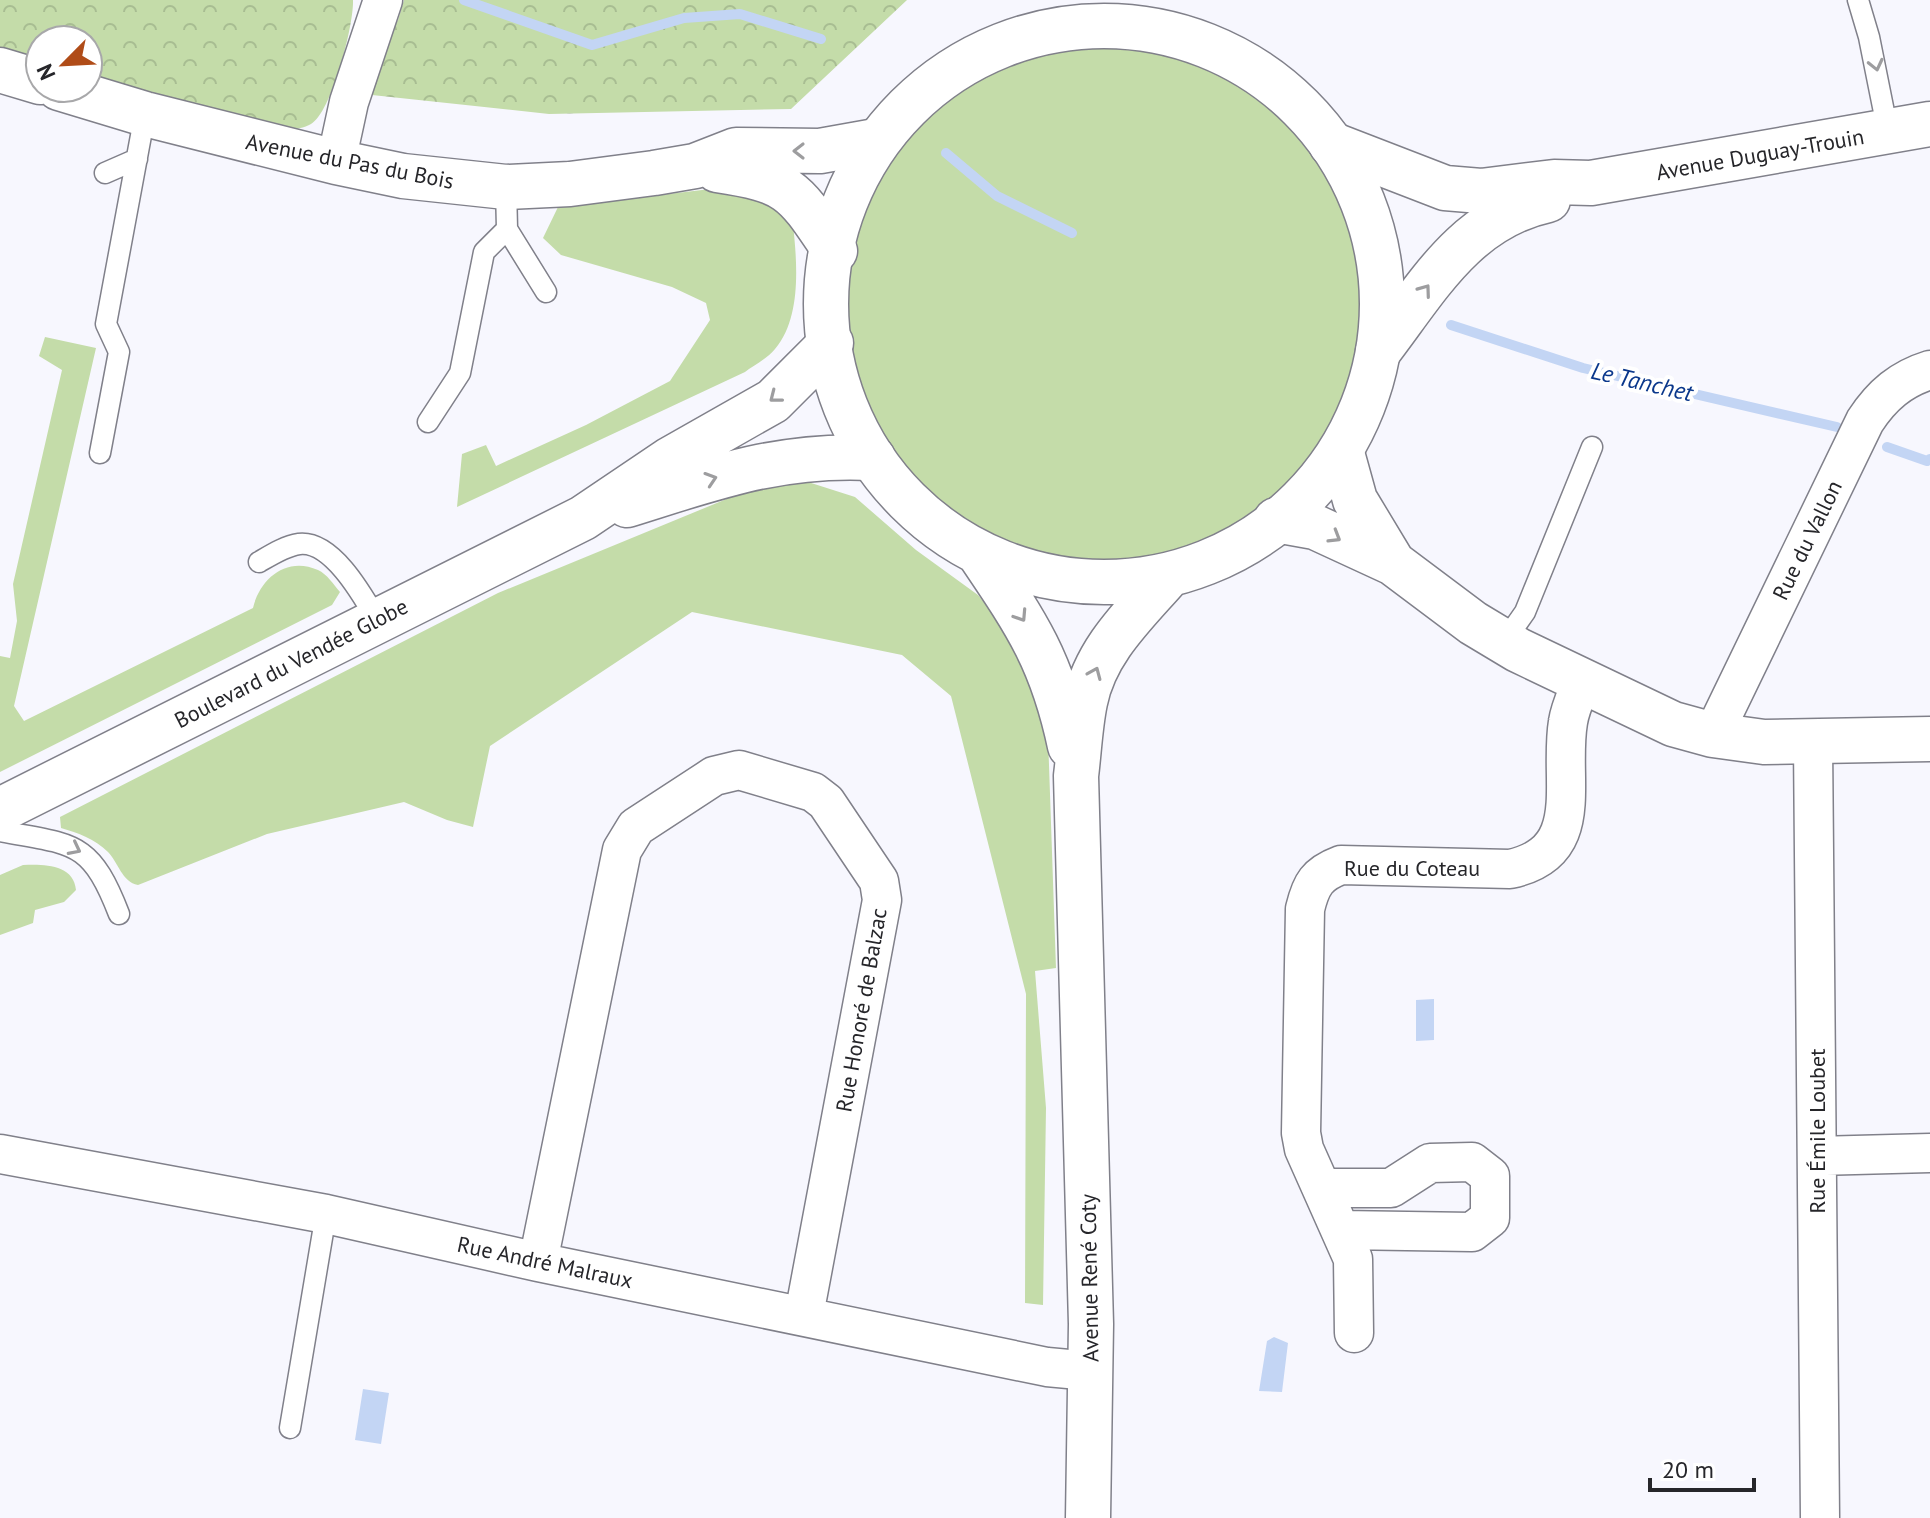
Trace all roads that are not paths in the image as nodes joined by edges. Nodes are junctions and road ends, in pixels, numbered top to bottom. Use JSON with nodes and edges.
{"nodes":[{"id":1,"x":383,"y":0,"type":"edge"},
{"id":2,"x":1149,"y":0,"type":"edge"},
{"id":3,"x":1858,"y":0,"type":"edge"},
{"id":4,"x":1042,"y":17,"type":"edge"},
{"id":5,"x":1174,"y":35,"type":"junction"},
{"id":6,"x":0,"y":70,"type":"edge"},
{"id":7,"x":24,"y":77,"type":"edge"},
{"id":8,"x":104,"y":102,"type":"edge"},
{"id":9,"x":145,"y":114,"type":"junction"},
{"id":10,"x":1930,"y":124,"type":"edge"},
{"id":11,"x":1888,"y":132,"type":"junction"},
{"id":12,"x":876,"y":141,"type":"junction"},
{"id":13,"x":1331,"y":144,"type":"junction"},
{"id":14,"x":137,"y":159,"type":"junction"},
{"id":15,"x":336,"y":162,"type":"junction"},
{"id":16,"x":695,"y":166,"type":"junction"},
{"id":17,"x":105,"y":173,"type":"dead end"},
{"id":18,"x":1591,"y":183,"type":"junction"},
{"id":19,"x":506,"y":208,"type":"junction"},
{"id":20,"x":835,"y":251,"type":"junction"},
{"id":21,"x":546,"y":292,"type":"dead end"},
{"id":22,"x":831,"y":343,"type":"junction"},
{"id":23,"x":1378,"y":352,"type":"junction"},
{"id":24,"x":1930,"y":370,"type":"edge"},
{"id":25,"x":428,"y":422,"type":"dead end"},
{"id":26,"x":1592,"y":447,"type":"dead end"},
{"id":27,"x":100,"y":453,"type":"dead end"},
{"id":28,"x":1342,"y":453,"type":"junction"},
{"id":29,"x":873,"y":458,"type":"junction"},
{"id":30,"x":583,"y":518,"type":"junction"},
{"id":31,"x":1276,"y":520,"type":"junction"},
{"id":32,"x":978,"y":552,"type":"junction"},
{"id":33,"x":259,"y":562,"type":"dead end"},
{"id":34,"x":1393,"y":563,"type":"junction"},
{"id":35,"x":1169,"y":575,"type":"junction"},
{"id":36,"x":377,"y":620,"type":"junction"},
{"id":37,"x":1504,"y":642,"type":"junction"},
{"id":38,"x":1582,"y":681,"type":"junction"},
{"id":39,"x":1713,"y":735,"type":"junction"},
{"id":40,"x":1930,"y":739,"type":"edge"},
{"id":41,"x":1813,"y":743,"type":"junction"},
{"id":42,"x":1076,"y":776,"type":"junction"},
{"id":43,"x":0,"y":810,"type":"edge"},
{"id":44,"x":0,"y":831,"type":"edge"},
{"id":45,"x":119,"y":914,"type":"dead end"},
{"id":46,"x":1930,"y":1153,"type":"edge"},
{"id":47,"x":0,"y":1154,"type":"edge"},
{"id":48,"x":1817,"y":1156,"type":"junction"},
{"id":49,"x":1322,"y":1188,"type":"junction"},
{"id":50,"x":326,"y":1214,"type":"junction"},
{"id":51,"x":1342,"y":1230,"type":"junction"},
{"id":52,"x":538,"y":1262,"type":"junction"},
{"id":53,"x":804,"y":1315,"type":"junction"},
{"id":54,"x":1354,"y":1333,"type":"dead end"},
{"id":55,"x":1090,"y":1371,"type":"junction"},
{"id":56,"x":290,"y":1428,"type":"dead end"},
{"id":57,"x":1088,"y":1518,"type":"edge"},
{"id":58,"x":1820,"y":1518,"type":"edge"}],
"edges":[{"from":1,"to":15,"type":"street"},
{"from":2,"to":5,"type":"main road"},
{"from":3,"to":11,"type":"lane","one_way":true},
{"from":4,"to":5,"type":"main road"},
{"from":4,"to":12,"type":"main road"},
{"from":5,"to":13,"type":"main road"},
{"from":6,"to":7,"type":"main road"},
{"from":8,"to":9,"type":"main road","name":"Avenue du Pas du Bois"},
{"from":9,"to":14,"type":"lane"},
{"from":9,"to":15,"type":"main road","name":"Avenue du Pas du Bois"},
{"from":10,"to":11,"type":"main road","name":"Avenue Duguay-Trouin"},
{"from":11,"to":18,"type":"main road","name":"Avenue Duguay-Trouin"},
{"from":12,"to":16,"type":"main road","name":"Avenue du Pas du Bois","one_way":true},
{"from":12,"to":20,"type":"main road"},
{"from":13,"to":18,"type":"main road","name":"Avenue Duguay-Trouin"},
{"from":13,"to":23,"type":"main road"},
{"from":14,"to":17,"type":"lane"},
{"from":14,"to":27,"type":"lane"},
{"from":15,"to":19,"type":"main road","name":"Avenue du Pas du Bois"},
{"from":16,"to":19,"type":"main road","name":"Avenue du Pas du Bois"},
{"from":16,"to":20,"type":"main road","name":"Avenue du Pas du Bois"},
{"from":23,"to":18,"type":"main road","name":"Avenue Duguay-Trouin","one_way":true},
{"from":19,"to":21,"type":"lane"},
{"from":19,"to":25,"type":"lane"},
{"from":20,"to":22,"type":"main road"},
{"from":22,"to":29,"type":"main road"},
{"from":22,"to":30,"type":"main road","name":"Boulevard du Vendée Globe","one_way":true},
{"from":23,"to":28,"type":"main road"},
{"from":24,"to":39,"type":"street","name":"Rue du Vallon"},
{"from":26,"to":37,"type":"lane"},
{"from":28,"to":31,"type":"main road"},
{"from":28,"to":34,"type":"main road"},
{"from":30,"to":29,"type":"main road","name":"Boulevard du Vendée Globe","one_way":true},
{"from":29,"to":32,"type":"main road"},
{"from":30,"to":36,"type":"main road","name":"Boulevard du Vendée Globe"},
{"from":31,"to":34,"type":"main road","one_way":true},
{"from":31,"to":35,"type":"main road"},
{"from":32,"to":35,"type":"main road"},
{"from":32,"to":42,"type":"main road","one_way":true},
{"from":33,"to":36,"type":"lane"},
{"from":34,"to":37,"type":"main road"},
{"from":42,"to":35,"type":"main road","one_way":true},
{"from":36,"to":43,"type":"main road","name":"Boulevard du Vendée Globe"},
{"from":37,"to":38,"type":"main road"},
{"from":38,"to":39,"type":"main road"},
{"from":38,"to":49,"type":"street","name":"Rue du Coteau"},
{"from":39,"to":41,"type":"main road"},
{"from":40,"to":41,"type":"main road"},
{"from":41,"to":48,"type":"street","name":"Rue Émile Loubet"},
{"from":42,"to":55,"type":"main road","name":"Avenue René Coty"},
{"from":44,"to":45,"type":"lane","one_way":true},
{"from":46,"to":48,"type":"street"},
{"from":47,"to":50,"type":"street","name":"Rue André Malraux"},
{"from":48,"to":58,"type":"street","name":"Rue Émile Loubet"},
{"from":49,"to":51,"type":"street","name":"Rue du Coteau"},
{"from":49,"to":51,"type":"street"},
{"from":50,"to":52,"type":"street","name":"Rue André Malraux"},
{"from":50,"to":56,"type":"lane"},
{"from":51,"to":54,"type":"street","name":"Rue du Coteau"},
{"from":52,"to":53,"type":"street","name":"Rue André Malraux"},
{"from":52,"to":53,"type":"street","name":"Rue Honoré de Balzac"},
{"from":53,"to":55,"type":"street","name":"Rue André Malraux"},
{"from":55,"to":57,"type":"main road","name":"Avenue René Coty"}]}
